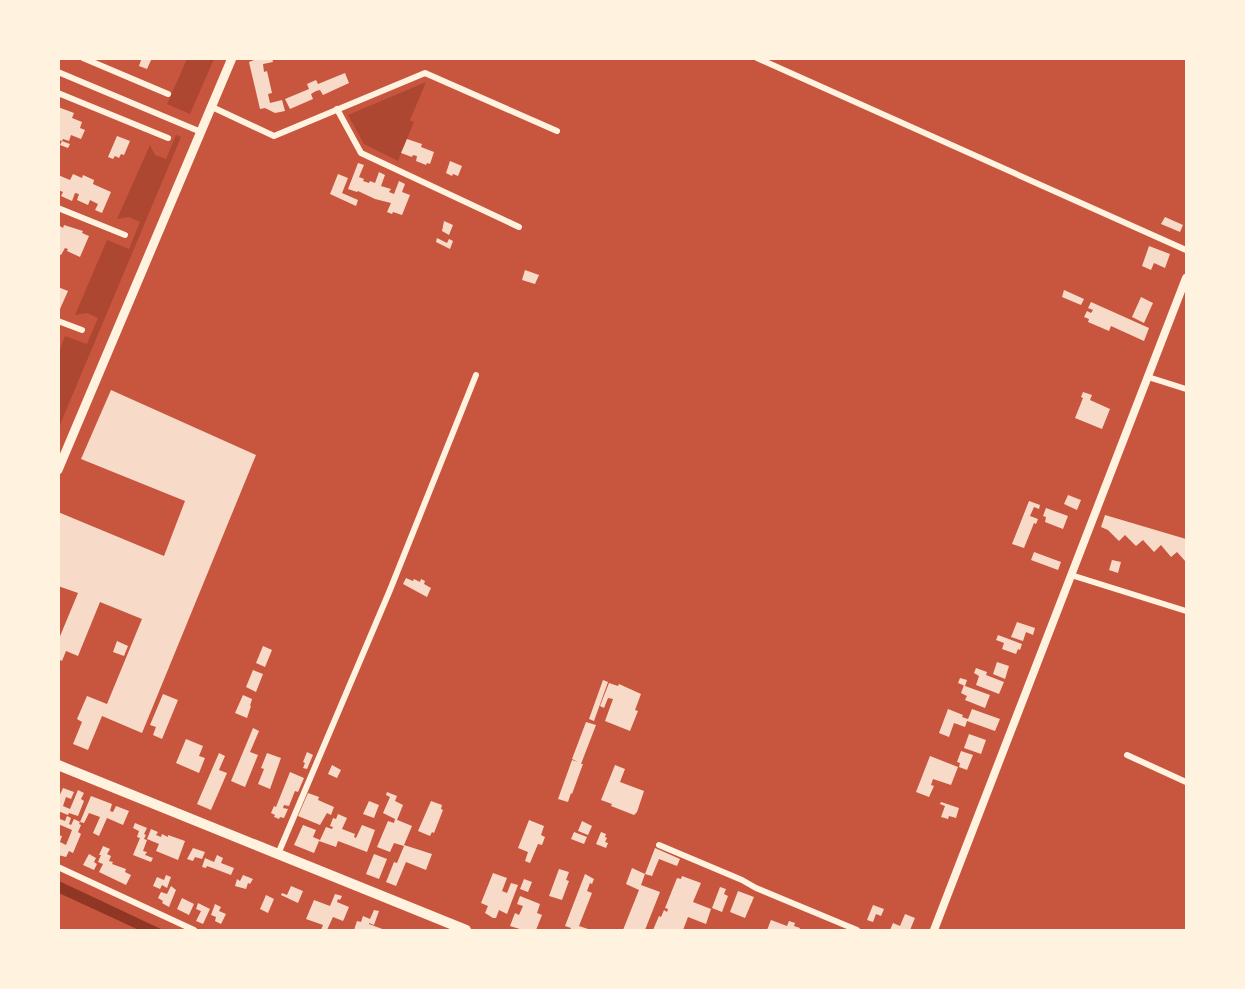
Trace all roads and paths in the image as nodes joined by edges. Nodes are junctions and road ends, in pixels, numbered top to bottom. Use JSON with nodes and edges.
{"nodes":[{"id":1,"x":83,"y":58,"type":"edge"},
{"id":2,"x":232,"y":58,"type":"edge"},
{"id":3,"x":757,"y":58,"type":"edge"},
{"id":4,"x":58,"y":72,"type":"edge"},
{"id":5,"x":58,"y":93,"type":"edge"},
{"id":6,"x":168,"y":94,"type":"dead end"},
{"id":7,"x":212,"y":107,"type":"junction"},
{"id":8,"x":337,"y":109,"type":"junction"},
{"id":9,"x":557,"y":131,"type":"dead end"},
{"id":10,"x":201,"y":132,"type":"junction"},
{"id":11,"x":168,"y":138,"type":"dead end"},
{"id":12,"x":58,"y":208,"type":"edge"},
{"id":13,"x":519,"y":227,"type":"dead end"},
{"id":14,"x":125,"y":235,"type":"dead end"},
{"id":15,"x":1186,"y":250,"type":"edge"},
{"id":16,"x":1186,"y":278,"type":"edge"},
{"id":17,"x":58,"y":321,"type":"edge"},
{"id":18,"x":82,"y":330,"type":"dead end"},
{"id":19,"x":476,"y":375,"type":"dead end"},
{"id":20,"x":1148,"y":377,"type":"junction"},
{"id":21,"x":1186,"y":389,"type":"edge"},
{"id":22,"x":58,"y":470,"type":"edge"},
{"id":23,"x":1071,"y":575,"type":"junction"},
{"id":24,"x":1186,"y":611,"type":"edge"},
{"id":25,"x":1127,"y":755,"type":"dead end"},
{"id":26,"x":58,"y":765,"type":"edge"},
{"id":27,"x":1186,"y":782,"type":"edge"},
{"id":28,"x":659,"y":845,"type":"dead end"},
{"id":29,"x":278,"y":854,"type":"junction"},
{"id":30,"x":58,"y":867,"type":"edge"},
{"id":31,"x":194,"y":930,"type":"edge"},
{"id":32,"x":465,"y":930,"type":"edge"},
{"id":33,"x":857,"y":930,"type":"edge"},
{"id":34,"x":934,"y":930,"type":"edge"}],
"edges":[{"from":1,"to":6,"type":"street"},
{"from":2,"to":7,"type":"main road"},
{"from":3,"to":15,"type":"street"},
{"from":4,"to":10,"type":"street"},
{"from":5,"to":11,"type":"street"},
{"from":7,"to":8,"type":"street"},
{"from":7,"to":10,"type":"main road"},
{"from":8,"to":9,"type":"street"},
{"from":8,"to":13,"type":"street"},
{"from":10,"to":22,"type":"main road"},
{"from":12,"to":14,"type":"street"},
{"from":16,"to":20,"type":"street"},
{"from":17,"to":18,"type":"street"},
{"from":19,"to":29,"type":"street"},
{"from":20,"to":21,"type":"street"},
{"from":20,"to":23,"type":"street"},
{"from":23,"to":24,"type":"street"},
{"from":23,"to":34,"type":"street"},
{"from":25,"to":27,"type":"street"},
{"from":26,"to":29,"type":"main road"},
{"from":28,"to":33,"type":"street"},
{"from":29,"to":32,"type":"main road"},
{"from":30,"to":31,"type":"street"}]}
